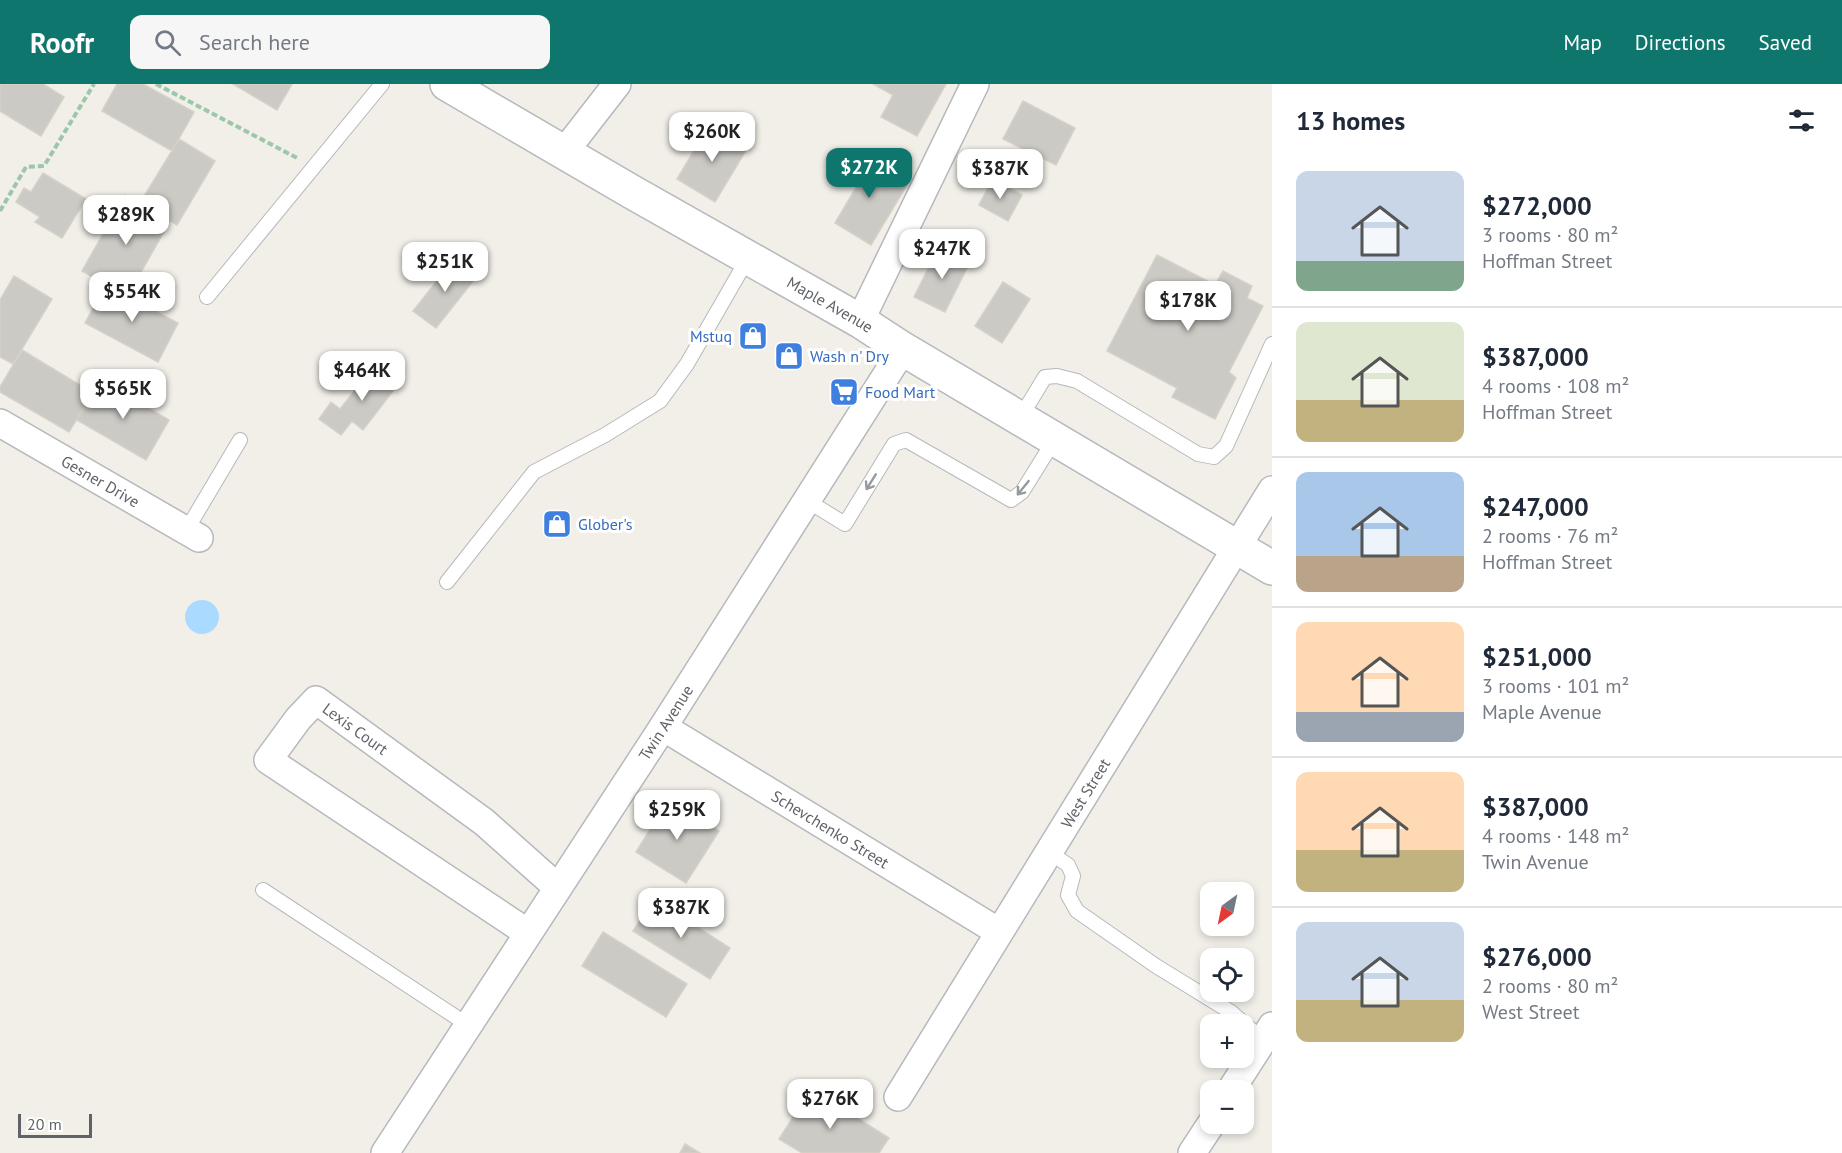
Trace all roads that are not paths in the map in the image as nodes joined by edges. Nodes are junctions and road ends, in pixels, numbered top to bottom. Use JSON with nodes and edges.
{"nodes":[{"id":1,"x":381,"y":84,"type":"edge"},
{"id":2,"x":447,"y":84,"type":"edge"},
{"id":3,"x":616,"y":84,"type":"edge"},
{"id":4,"x":975,"y":84,"type":"edge"},
{"id":5,"x":565,"y":151,"type":"junction"},
{"id":6,"x":748,"y":258,"type":"junction"},
{"id":7,"x":207,"y":297,"type":"dead end"},
{"id":8,"x":860,"y":321,"type":"junction"},
{"id":9,"x":1272,"y":344,"type":"edge"},
{"id":10,"x":903,"y":349,"type":"junction"},
{"id":11,"x":1020,"y":418,"type":"junction"},
{"id":12,"x":0,"y":423,"type":"edge"},
{"id":13,"x":1055,"y":439,"type":"junction"},
{"id":14,"x":240,"y":440,"type":"dead end"},
{"id":15,"x":1272,"y":490,"type":"edge"},
{"id":16,"x":806,"y":500,"type":"junction"},
{"id":17,"x":192,"y":535,"type":"joint"},
{"id":18,"x":1238,"y":548,"type":"junction"},
{"id":19,"x":1272,"y":568,"type":"edge"},
{"id":20,"x":447,"y":582,"type":"dead end"},
{"id":21,"x":663,"y":727,"type":"junction"},
{"id":22,"x":1049,"y":852,"type":"junction"},
{"id":23,"x":557,"y":887,"type":"junction"},
{"id":24,"x":263,"y":890,"type":"dead end"},
{"id":25,"x":999,"y":932,"type":"junction"},
{"id":26,"x":528,"y":933,"type":"junction"},
{"id":27,"x":468,"y":1025,"type":"junction"},
{"id":28,"x":1268,"y":1033,"type":"edge"},
{"id":29,"x":1237,"y":1080,"type":"edge"},
{"id":30,"x":898,"y":1097,"type":"dead end"},
{"id":31,"x":1204,"y":1134,"type":"edge"},
{"id":32,"x":385,"y":1153,"type":"edge"},
{"id":33,"x":1192,"y":1153,"type":"edge"}],
"edges":[{"from":1,"to":7,"type":"lane"},
{"from":2,"to":5,"type":"street","name":"Maple Avenue"},
{"from":3,"to":5,"type":"street"},
{"from":4,"to":8,"type":"street"},
{"from":5,"to":6,"type":"street","name":"Maple Avenue"},
{"from":6,"to":8,"type":"street","name":"Maple Avenue"},
{"from":6,"to":20,"type":"lane"},
{"from":8,"to":10,"type":"street","name":"Maple Avenue"},
{"from":9,"to":11,"type":"lane"},
{"from":10,"to":11,"type":"street","name":"Maple Avenue"},
{"from":10,"to":16,"type":"street","name":"Twin Avenue"},
{"from":11,"to":13,"type":"street","name":"Maple Avenue"},
{"from":12,"to":17,"type":"street","name":"Gesner Drive"},
{"from":13,"to":16,"type":"lane","one_way":true},
{"from":13,"to":18,"type":"street","name":"Maple Avenue"},
{"from":14,"to":17,"type":"lane"},
{"from":15,"to":18,"type":"street","name":"West Street"},
{"from":16,"to":21,"type":"street","name":"Twin Avenue"},
{"from":18,"to":19,"type":"street","name":"Maple Avenue"},
{"from":18,"to":22,"type":"street","name":"West Street"},
{"from":21,"to":23,"type":"street","name":"Twin Avenue"},
{"from":21,"to":25,"type":"street","name":"Schevchenko Street"},
{"from":22,"to":25,"type":"street","name":"West Street"},
{"from":22,"to":28,"type":"lane"},
{"from":23,"to":26,"type":"street","name":"Twin Avenue"},
{"from":23,"to":26,"type":"street","name":"Lexis Court"},
{"from":24,"to":27,"type":"lane"},
{"from":25,"to":30,"type":"street","name":"West Street"},
{"from":26,"to":27,"type":"street","name":"Twin Avenue"},
{"from":27,"to":32,"type":"street","name":"Twin Avenue"},
{"from":28,"to":29,"type":"street"},
{"from":31,"to":33,"type":"street"}]}
